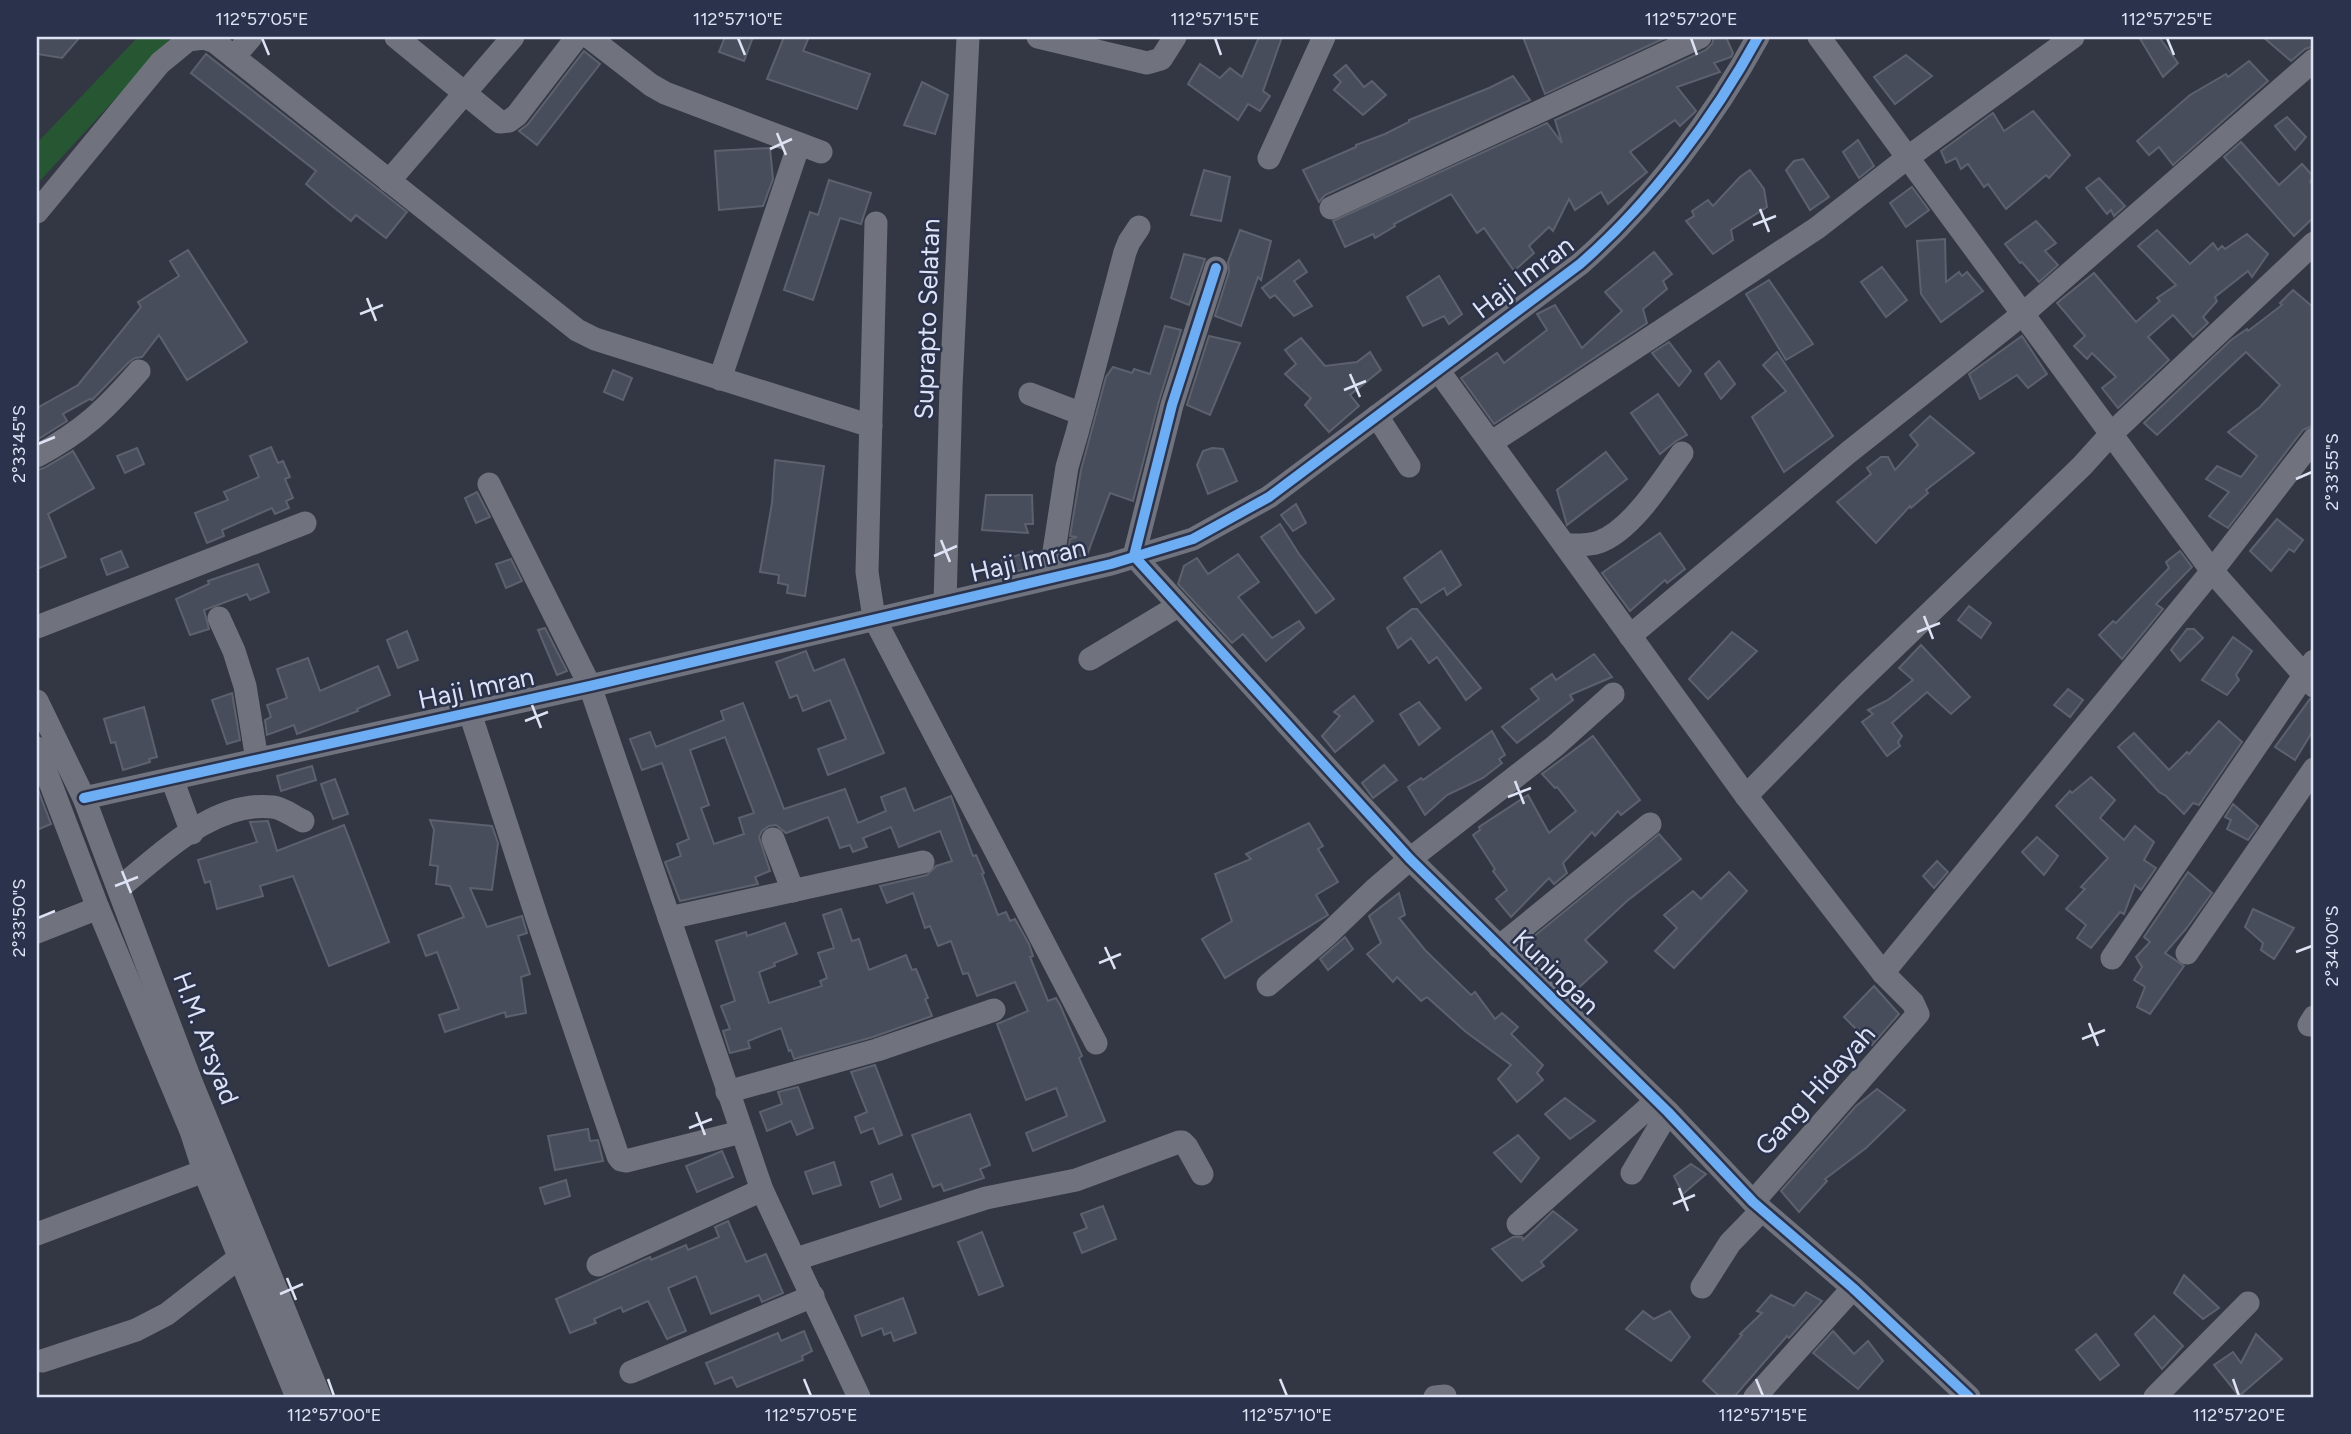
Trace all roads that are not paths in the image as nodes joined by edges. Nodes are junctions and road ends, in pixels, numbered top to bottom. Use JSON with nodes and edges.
{"nodes":[{"id":1,"x":251,"y":37,"type":"edge"},
{"id":2,"x":396,"y":37,"type":"edge"},
{"id":3,"x":513,"y":37,"type":"edge"},
{"id":4,"x":577,"y":37,"type":"edge"},
{"id":5,"x":589,"y":37,"type":"edge"},
{"id":6,"x":968,"y":37,"type":"edge"},
{"id":7,"x":1038,"y":37,"type":"edge"},
{"id":8,"x":1175,"y":37,"type":"edge"},
{"id":9,"x":1324,"y":37,"type":"edge"},
{"id":10,"x":1700,"y":37,"type":"edge"},
{"id":11,"x":1758,"y":37,"type":"edge"},
{"id":12,"x":1819,"y":37,"type":"edge"},
{"id":13,"x":2073,"y":37,"type":"edge"},
{"id":14,"x":614,"y":44,"type":"edge"},
{"id":15,"x":234,"y":57,"type":"junction"},
{"id":16,"x":2314,"y":60,"type":"edge"},
{"id":17,"x":464,"y":93,"type":"junction"},
{"id":18,"x":799,"y":144,"type":"junction"},
{"id":19,"x":821,"y":152,"type":"dead end"},
{"id":20,"x":1269,"y":158,"type":"dead end"},
{"id":21,"x":1907,"y":158,"type":"junction"},
{"id":22,"x":389,"y":181,"type":"junction"},
{"id":23,"x":1331,"y":208,"type":"dead end"},
{"id":24,"x":37,"y":212,"type":"edge"},
{"id":25,"x":876,"y":223,"type":"dead end"},
{"id":26,"x":1139,"y":227,"type":"dead end"},
{"id":27,"x":2314,"y":243,"type":"edge"},
{"id":28,"x":1216,"y":268,"type":"dead end"},
{"id":29,"x":2024,"y":313,"type":"junction"},
{"id":30,"x":1438,"y":370,"type":"junction"},
{"id":31,"x":139,"y":371,"type":"dead end"},
{"id":32,"x":720,"y":379,"type":"junction"},
{"id":33,"x":1030,"y":394,"type":"dead end"},
{"id":34,"x":1082,"y":414,"type":"junction"},
{"id":35,"x":1377,"y":416,"type":"junction"},
{"id":36,"x":871,"y":426,"type":"junction"},
{"id":37,"x":2111,"y":434,"type":"junction"},
{"id":38,"x":2314,"y":439,"type":"edge"},
{"id":39,"x":1492,"y":442,"type":"junction"},
{"id":40,"x":1682,"y":453,"type":"dead end"},
{"id":41,"x":37,"y":456,"type":"edge"},
{"id":42,"x":1409,"y":466,"type":"dead end"},
{"id":43,"x":489,"y":484,"type":"dead end"},
{"id":44,"x":305,"y":523,"type":"dead end"},
{"id":45,"x":1565,"y":545,"type":"junction"},
{"id":46,"x":1134,"y":556,"type":"junction"},
{"id":47,"x":2213,"y":571,"type":"junction"},
{"id":48,"x":1050,"y":578,"type":"junction"},
{"id":49,"x":945,"y":603,"type":"junction"},
{"id":50,"x":1178,"y":606,"type":"junction"},
{"id":51,"x":219,"y":618,"type":"dead end"},
{"id":52,"x":874,"y":618,"type":"junction"},
{"id":53,"x":37,"y":627,"type":"edge"},
{"id":54,"x":1630,"y":636,"type":"junction"},
{"id":55,"x":1090,"y":659,"type":"dead end"},
{"id":56,"x":2311,"y":674,"type":"edge"},
{"id":57,"x":590,"y":687,"type":"junction"},
{"id":58,"x":1613,"y":695,"type":"dead end"},
{"id":59,"x":37,"y":702,"type":"edge"},
{"id":60,"x":470,"y":713,"type":"junction"},
{"id":61,"x":37,"y":748,"type":"edge"},
{"id":62,"x":257,"y":760,"type":"junction"},
{"id":63,"x":2314,"y":769,"type":"edge"},
{"id":64,"x":172,"y":779,"type":"junction"},
{"id":65,"x":1746,"y":796,"type":"junction"},
{"id":66,"x":84,"y":798,"type":"junction"},
{"id":67,"x":303,"y":821,"type":"dead end"},
{"id":68,"x":1650,"y":824,"type":"dead end"},
{"id":69,"x":192,"y":833,"type":"junction"},
{"id":70,"x":773,"y":839,"type":"dead end"},
{"id":71,"x":1409,"y":859,"type":"junction"},
{"id":72,"x":923,"y":862,"type":"dead end"},
{"id":73,"x":119,"y":888,"type":"junction"},
{"id":74,"x":793,"y":891,"type":"junction"},
{"id":75,"x":99,"y":908,"type":"junction"},
{"id":76,"x":669,"y":918,"type":"junction"},
{"id":77,"x":37,"y":932,"type":"edge"},
{"id":78,"x":1499,"y":947,"type":"junction"},
{"id":79,"x":2187,"y":953,"type":"dead end"},
{"id":80,"x":2112,"y":958,"type":"dead end"},
{"id":81,"x":1883,"y":973,"type":"junction"},
{"id":82,"x":1268,"y":985,"type":"dead end"},
{"id":83,"x":994,"y":1010,"type":"dead end"},
{"id":84,"x":1096,"y":1043,"type":"dead end"},
{"id":85,"x":181,"y":1083,"type":"junction"},
{"id":86,"x":727,"y":1092,"type":"junction"},
{"id":87,"x":1662,"y":1107,"type":"junction"},
{"id":88,"x":741,"y":1132,"type":"junction"},
{"id":89,"x":204,"y":1171,"type":"junction"},
{"id":90,"x":1632,"y":1172,"type":"dead end"},
{"id":91,"x":1202,"y":1174,"type":"dead end"},
{"id":92,"x":762,"y":1190,"type":"junction"},
{"id":93,"x":1757,"y":1206,"type":"junction"},
{"id":94,"x":1518,"y":1224,"type":"dead end"},
{"id":95,"x":37,"y":1234,"type":"edge"},
{"id":96,"x":240,"y":1257,"type":"junction"},
{"id":97,"x":796,"y":1259,"type":"junction"},
{"id":98,"x":598,"y":1265,"type":"dead end"},
{"id":99,"x":1702,"y":1287,"type":"dead end"},
{"id":100,"x":1853,"y":1288,"type":"junction"},
{"id":101,"x":813,"y":1296,"type":"junction"},
{"id":102,"x":2248,"y":1303,"type":"dead end"},
{"id":103,"x":42,"y":1361,"type":"dead end"},
{"id":104,"x":631,"y":1372,"type":"dead end"},
{"id":105,"x":297,"y":1397,"type":"edge"},
{"id":106,"x":320,"y":1397,"type":"edge"},
{"id":107,"x":859,"y":1397,"type":"edge"},
{"id":108,"x":1755,"y":1397,"type":"edge"},
{"id":109,"x":1969,"y":1397,"type":"edge"},
{"id":110,"x":2155,"y":1397,"type":"edge"}],
"edges":[{"from":1,"to":15,"type":"street"},
{"from":2,"to":17,"type":"street"},
{"from":3,"to":17,"type":"street"},
{"from":4,"to":17,"type":"street"},
{"from":5,"to":14,"type":"street"},
{"from":6,"to":49,"type":"street","name":"Suprapto Selatan"},
{"from":7,"to":8,"type":"street"},
{"from":9,"to":20,"type":"street"},
{"from":10,"to":23,"type":"street"},
{"from":11,"to":30,"type":"street","name":"Haji Imran"},
{"from":12,"to":21,"type":"street"},
{"from":13,"to":21,"type":"street"},
{"from":14,"to":18,"type":"street"},
{"from":15,"to":22,"type":"street"},
{"from":15,"to":24,"type":"street"},
{"from":16,"to":29,"type":"street"},
{"from":17,"to":22,"type":"street"},
{"from":18,"to":19,"type":"street"},
{"from":18,"to":32,"type":"street"},
{"from":21,"to":29,"type":"street"},
{"from":21,"to":39,"type":"street"},
{"from":22,"to":32,"type":"street"},
{"from":25,"to":36,"type":"street"},
{"from":26,"to":34,"type":"street"},
{"from":27,"to":37,"type":"street"},
{"from":28,"to":46,"type":"street"},
{"from":29,"to":37,"type":"street"},
{"from":29,"to":54,"type":"street"},
{"from":30,"to":35,"type":"street","name":"Haji Imran"},
{"from":30,"to":39,"type":"street"},
{"from":31,"to":41,"type":"street"},
{"from":32,"to":36,"type":"street"},
{"from":33,"to":34,"type":"street"},
{"from":34,"to":48,"type":"street"},
{"from":35,"to":42,"type":"street"},
{"from":35,"to":46,"type":"street","name":"Haji Imran"},
{"from":36,"to":52,"type":"street"},
{"from":37,"to":47,"type":"street"},
{"from":37,"to":65,"type":"street"},
{"from":38,"to":47,"type":"street"},
{"from":39,"to":45,"type":"street"},
{"from":40,"to":45,"type":"street"},
{"from":43,"to":57,"type":"street"},
{"from":44,"to":53,"type":"street"},
{"from":45,"to":54,"type":"street"},
{"from":46,"to":48,"type":"street","name":"Haji Imran"},
{"from":46,"to":50,"type":"street","name":"Kuningan"},
{"from":47,"to":56,"type":"street"},
{"from":47,"to":81,"type":"street"},
{"from":48,"to":49,"type":"street","name":"Haji Imran"},
{"from":49,"to":52,"type":"street","name":"Haji Imran"},
{"from":50,"to":55,"type":"street"},
{"from":50,"to":71,"type":"street","name":"Kuningan"},
{"from":51,"to":62,"type":"street"},
{"from":52,"to":57,"type":"street","name":"Haji Imran"},
{"from":52,"to":84,"type":"street"},
{"from":54,"to":65,"type":"street"},
{"from":56,"to":80,"type":"street"},
{"from":57,"to":60,"type":"street","name":"Haji Imran"},
{"from":57,"to":76,"type":"street"},
{"from":58,"to":71,"type":"street"},
{"from":59,"to":66,"type":"street","name":"H.M. Arsyad"},
{"from":60,"to":62,"type":"street","name":"Haji Imran"},
{"from":60,"to":88,"type":"street"},
{"from":61,"to":75,"type":"street","name":"H.M. Arsyad"},
{"from":62,"to":64,"type":"street","name":"Haji Imran"},
{"from":63,"to":79,"type":"street"},
{"from":64,"to":66,"type":"street","name":"Haji Imran"},
{"from":64,"to":69,"type":"street"},
{"from":65,"to":81,"type":"street"},
{"from":66,"to":73,"type":"street","name":"H.M. Arsyad"},
{"from":67,"to":69,"type":"street"},
{"from":68,"to":78,"type":"street"},
{"from":69,"to":73,"type":"street"},
{"from":70,"to":74,"type":"street"},
{"from":71,"to":78,"type":"street","name":"Kuningan"},
{"from":71,"to":82,"type":"street"},
{"from":72,"to":74,"type":"street"},
{"from":73,"to":85,"type":"street","name":"H.M. Arsyad"},
{"from":74,"to":76,"type":"street"},
{"from":75,"to":77,"type":"street"},
{"from":75,"to":85,"type":"street","name":"H.M. Arsyad"},
{"from":76,"to":86,"type":"street"},
{"from":78,"to":87,"type":"street","name":"Kuningan"},
{"from":81,"to":93,"type":"street","name":"Gang Hidayah"},
{"from":83,"to":86,"type":"street"},
{"from":85,"to":89,"type":"street","name":"H.M. Arsyad"},
{"from":85,"to":106,"type":"street","name":"H.M. Arsyad"},
{"from":86,"to":88,"type":"street"},
{"from":87,"to":90,"type":"street"},
{"from":87,"to":93,"type":"street","name":"Kuningan"},
{"from":87,"to":94,"type":"street"},
{"from":88,"to":92,"type":"street"},
{"from":89,"to":95,"type":"street"},
{"from":89,"to":96,"type":"street","name":"H.M. Arsyad"},
{"from":91,"to":97,"type":"street"},
{"from":92,"to":97,"type":"street"},
{"from":92,"to":98,"type":"street"},
{"from":93,"to":99,"type":"street","name":"Gang Hidayah"},
{"from":93,"to":100,"type":"street","name":"Kuningan"},
{"from":96,"to":103,"type":"street"},
{"from":96,"to":105,"type":"street","name":"H.M. Arsyad"},
{"from":97,"to":101,"type":"street"},
{"from":100,"to":108,"type":"street"},
{"from":100,"to":109,"type":"street","name":"Kuningan"},
{"from":101,"to":104,"type":"street"},
{"from":101,"to":107,"type":"street"},
{"from":102,"to":110,"type":"street"}]}
